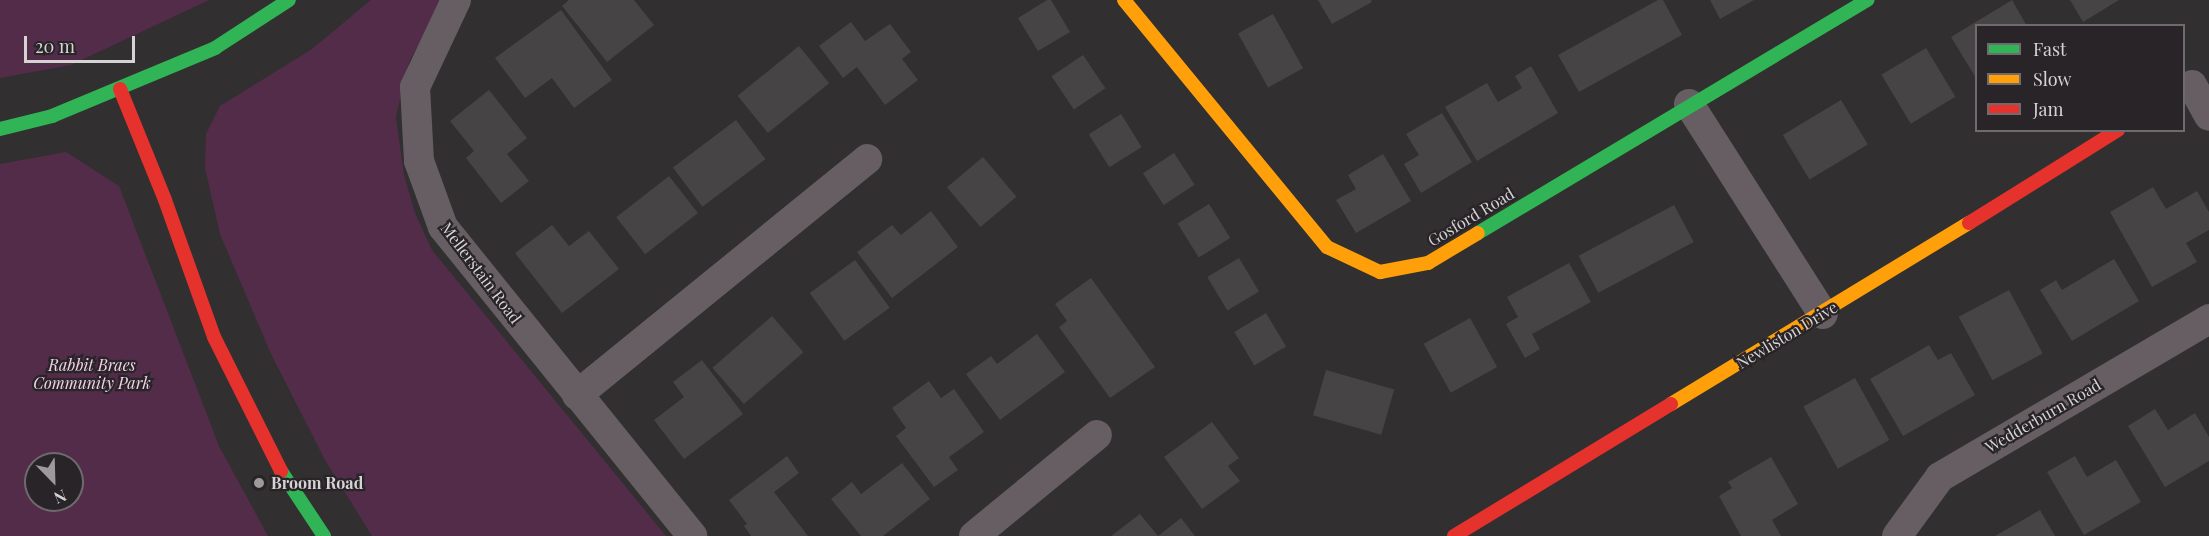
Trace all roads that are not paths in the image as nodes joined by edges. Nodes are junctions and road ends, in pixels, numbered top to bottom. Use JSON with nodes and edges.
{"nodes":[{"id":1,"x":289,"y":0,"type":"edge"},
{"id":2,"x":456,"y":0,"type":"edge"},
{"id":3,"x":1124,"y":0,"type":"edge"},
{"id":4,"x":1868,"y":0,"type":"edge"},
{"id":5,"x":2195,"y":84,"type":"edge"},
{"id":6,"x":120,"y":89,"type":"junction"},
{"id":7,"x":1689,"y":104,"type":"junction"},
{"id":8,"x":2209,"y":116,"type":"edge"},
{"id":9,"x":0,"y":129,"type":"edge"},
{"id":10,"x":2115,"y":132,"type":"edge"},
{"id":11,"x":867,"y":159,"type":"dead end"},
{"id":12,"x":1823,"y":314,"type":"junction"},
{"id":13,"x":2209,"y":319,"type":"edge"},
{"id":14,"x":577,"y":395,"type":"junction"},
{"id":15,"x":1097,"y":435,"type":"dead end"},
{"id":16,"x":324,"y":536,"type":"edge"},
{"id":17,"x":692,"y":536,"type":"edge"},
{"id":18,"x":974,"y":536,"type":"edge"},
{"id":19,"x":1454,"y":536,"type":"edge"},
{"id":20,"x":1897,"y":536,"type":"edge"}],
"edges":[{"from":1,"to":6,"type":"street"},
{"from":2,"to":14,"type":"street","name":"Mellerstain Road"},
{"from":3,"to":7,"type":"street","name":"Gosford Road"},
{"from":4,"to":7,"type":"street","name":"Gosford Road"},
{"from":5,"to":8,"type":"street"},
{"from":6,"to":9,"type":"street"},
{"from":6,"to":16,"type":"street"},
{"from":7,"to":12,"type":"street"},
{"from":10,"to":12,"type":"street","name":"Newliston Drive"},
{"from":11,"to":14,"type":"street"},
{"from":12,"to":19,"type":"street","name":"Newliston Drive"},
{"from":13,"to":20,"type":"street","name":"Wedderburn Road"},
{"from":14,"to":17,"type":"street","name":"Mellerstain Road"},
{"from":15,"to":18,"type":"street"}]}
